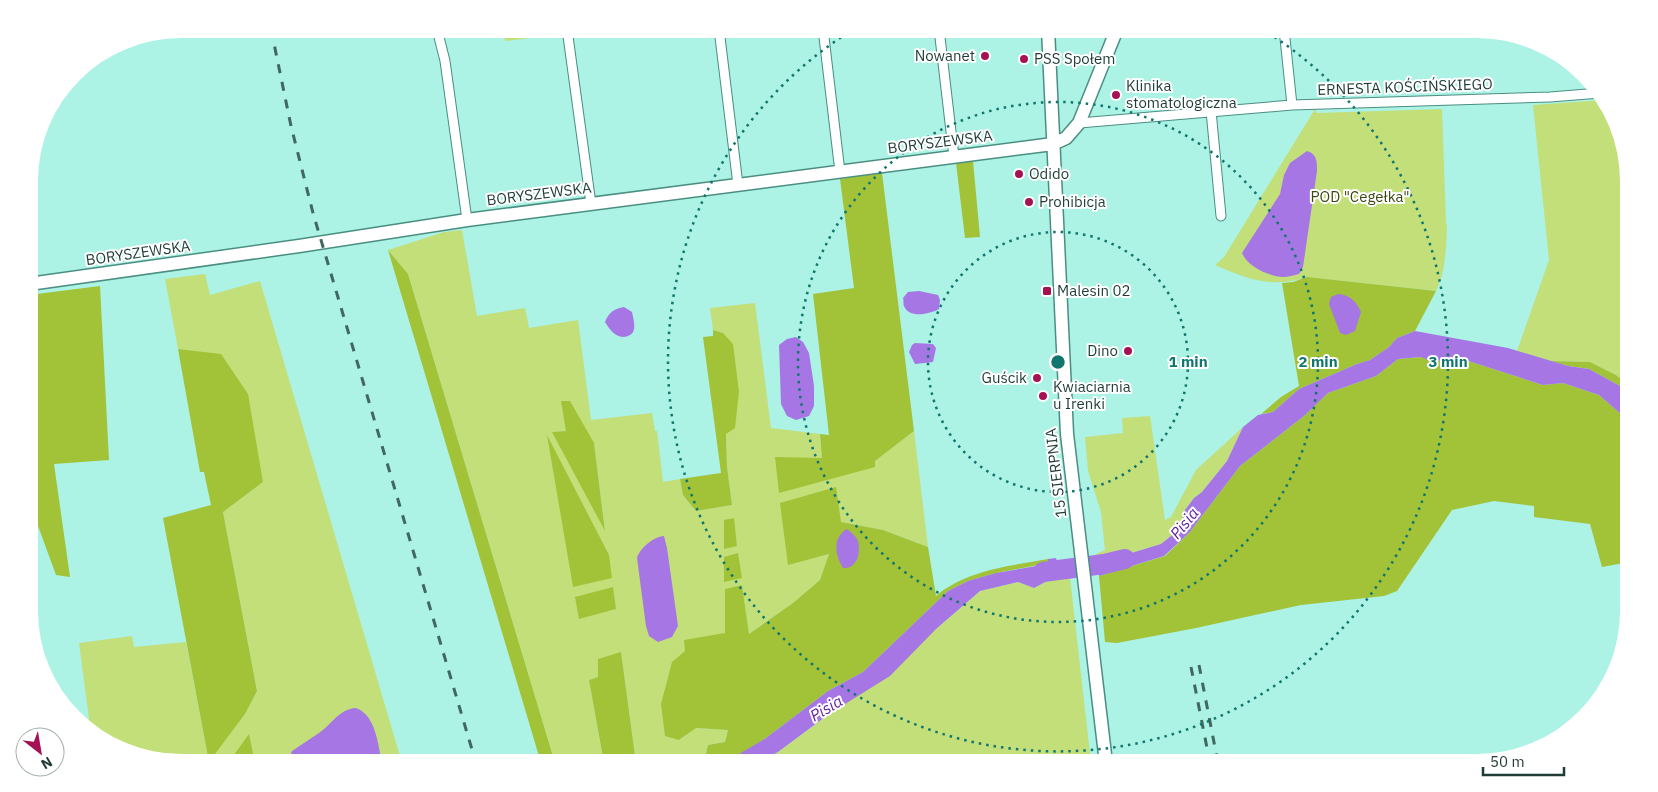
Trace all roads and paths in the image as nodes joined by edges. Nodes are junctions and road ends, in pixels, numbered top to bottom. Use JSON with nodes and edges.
{"nodes":[{"id":1,"x":439,"y":38,"type":"edge"},
{"id":2,"x":568,"y":38,"type":"edge"},
{"id":3,"x":720,"y":38,"type":"edge"},
{"id":4,"x":824,"y":38,"type":"edge"},
{"id":5,"x":940,"y":38,"type":"edge"},
{"id":6,"x":1048,"y":38,"type":"edge"},
{"id":7,"x":1113,"y":38,"type":"edge"},
{"id":8,"x":1285,"y":38,"type":"edge"},
{"id":9,"x":1591,"y":94,"type":"edge"},
{"id":10,"x":1292,"y":105,"type":"junction"},
{"id":11,"x":1211,"y":111,"type":"junction"},
{"id":12,"x":1079,"y":123,"type":"junction"},
{"id":13,"x":1053,"y":144,"type":"junction"},
{"id":14,"x":954,"y":157,"type":"junction"},
{"id":15,"x":840,"y":172,"type":"junction"},
{"id":16,"x":738,"y":185,"type":"junction"},
{"id":17,"x":591,"y":204,"type":"junction"},
{"id":18,"x":1221,"y":216,"type":"dead end"},
{"id":19,"x":467,"y":220,"type":"junction"},
{"id":20,"x":38,"y":283,"type":"edge"},
{"id":21,"x":1105,"y":754,"type":"edge"}],
"edges":[{"from":1,"to":19,"type":"street"},
{"from":2,"to":17,"type":"street"},
{"from":3,"to":16,"type":"street"},
{"from":4,"to":15,"type":"street"},
{"from":5,"to":14,"type":"street"},
{"from":6,"to":13,"type":"street","name":"15 SIERPNIA"},
{"from":7,"to":12,"type":"street"},
{"from":8,"to":10,"type":"street"},
{"from":9,"to":10,"type":"street","name":"ERNESTA KOŚCIŃSKIEGO"},
{"from":10,"to":11,"type":"street","name":"ERNESTA KOŚCIŃSKIEGO"},
{"from":11,"to":12,"type":"street","name":"ERNESTA KOŚCIŃSKIEGO"},
{"from":11,"to":18,"type":"street"},
{"from":12,"to":13,"type":"street"},
{"from":13,"to":14,"type":"street","name":"BORYSZEWSKA"},
{"from":13,"to":21,"type":"street","name":"15 SIERPNIA"},
{"from":14,"to":15,"type":"street","name":"BORYSZEWSKA"},
{"from":15,"to":16,"type":"street","name":"BORYSZEWSKA"},
{"from":16,"to":17,"type":"street","name":"BORYSZEWSKA"},
{"from":17,"to":19,"type":"street","name":"BORYSZEWSKA"},
{"from":19,"to":20,"type":"street","name":"BORYSZEWSKA"}]}
